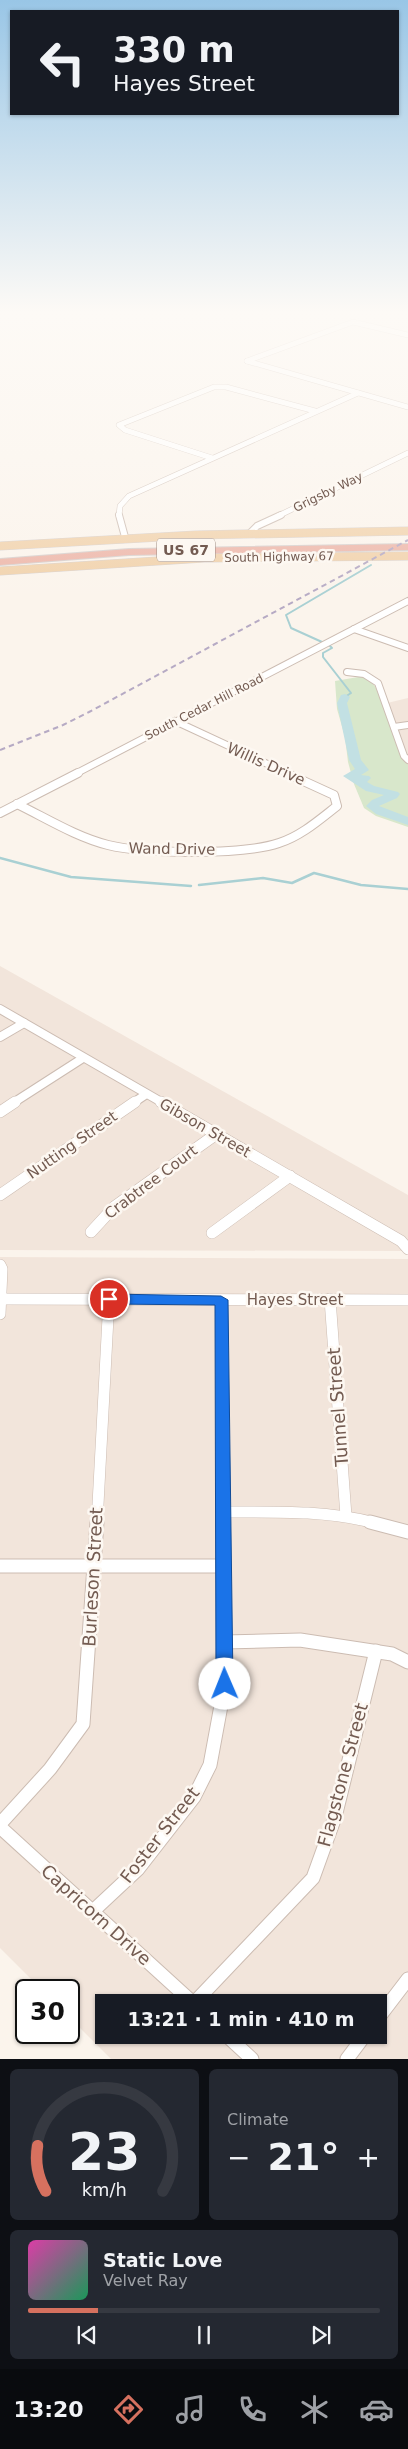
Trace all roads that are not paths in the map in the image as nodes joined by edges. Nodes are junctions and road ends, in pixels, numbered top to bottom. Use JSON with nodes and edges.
{"nodes":[{"id":1,"x":156,"y":409,"type":"edge"},
{"id":2,"x":309,"y":409,"type":"edge"},
{"id":3,"x":320,"y":409,"type":"edge"},
{"id":4,"x":316,"y":411,"type":"junction"},
{"id":5,"x":408,"y":453,"type":"edge"},
{"id":6,"x":212,"y":458,"type":"junction"},
{"id":7,"x":408,"y":531,"type":"edge"},
{"id":8,"x":250,"y":533,"type":"junction"},
{"id":9,"x":125,"y":538,"type":"junction"},
{"id":10,"x":408,"y":540,"type":"edge"},
{"id":11,"x":0,"y":546,"type":"edge"},
{"id":12,"x":408,"y":548,"type":"edge"},
{"id":13,"x":3,"y":554,"type":"edge"},
{"id":14,"x":408,"y":556,"type":"edge"},
{"id":15,"x":0,"y":562,"type":"edge"},
{"id":16,"x":0,"y":571,"type":"edge"},
{"id":17,"x":408,"y":601,"type":"edge"},
{"id":18,"x":354,"y":629,"type":"junction"},
{"id":19,"x":408,"y":648,"type":"edge"},
{"id":20,"x":347,"y":672,"type":"dead end"},
{"id":21,"x":175,"y":721,"type":"junction"},
{"id":22,"x":408,"y":725,"type":"edge"},
{"id":23,"x":394,"y":727,"type":"junction"},
{"id":24,"x":408,"y":760,"type":"edge"},
{"id":25,"x":17,"y":804,"type":"junction"},
{"id":26,"x":0,"y":813,"type":"edge"},
{"id":27,"x":327,"y":814,"type":"joint"},
{"id":28,"x":0,"y":1009,"type":"edge"},
{"id":29,"x":24,"y":1023,"type":"junction"},
{"id":30,"x":0,"y":1037,"type":"edge"},
{"id":31,"x":83,"y":1058,"type":"junction"},
{"id":32,"x":145,"y":1094,"type":"junction"},
{"id":33,"x":0,"y":1112,"type":"edge"},
{"id":34,"x":214,"y":1135,"type":"junction"},
{"id":35,"x":290,"y":1176,"type":"junction"},
{"id":36,"x":0,"y":1195,"type":"edge"},
{"id":37,"x":91,"y":1232,"type":"dead end"},
{"id":38,"x":212,"y":1234,"type":"dead end"},
{"id":39,"x":408,"y":1249,"type":"edge"},
{"id":40,"x":0,"y":1265,"type":"edge"},
{"id":41,"x":2,"y":1299,"type":"junction"},
{"id":42,"x":109,"y":1299,"type":"junction"},
{"id":43,"x":330,"y":1299,"type":"junction"},
{"id":44,"x":221,"y":1300,"type":"junction"},
{"id":45,"x":408,"y":1300,"type":"edge"},
{"id":46,"x":0,"y":1314,"type":"edge"},
{"id":47,"x":222,"y":1512,"type":"junction"},
{"id":48,"x":346,"y":1516,"type":"junction"},
{"id":49,"x":408,"y":1532,"type":"edge"},
{"id":50,"x":0,"y":1566,"type":"edge"},
{"id":51,"x":94,"y":1566,"type":"junction"},
{"id":52,"x":223,"y":1566,"type":"junction"},
{"id":53,"x":224,"y":1642,"type":"junction"},
{"id":54,"x":376,"y":1651,"type":"junction"},
{"id":55,"x":408,"y":1662,"type":"edge"},
{"id":56,"x":0,"y":1826,"type":"edge"},
{"id":57,"x":93,"y":1911,"type":"junction"},
{"id":58,"x":408,"y":1979,"type":"edge"},
{"id":59,"x":184,"y":1994,"type":"edge"},
{"id":60,"x":201,"y":1994,"type":"edge"},
{"id":61,"x":387,"y":2007,"type":"edge"},
{"id":62,"x":236,"y":2044,"type":"edge"},
{"id":63,"x":358,"y":2044,"type":"edge"},
{"id":64,"x":252,"y":2059,"type":"edge"},
{"id":65,"x":347,"y":2059,"type":"edge"}],
"edges":[{"from":1,"to":6,"type":"street"},
{"from":2,"to":4,"type":"street"},
{"from":3,"to":4,"type":"street"},
{"from":4,"to":6,"type":"street"},
{"from":5,"to":8,"type":"street","name":"Grigsby Way"},
{"from":6,"to":9,"type":"street"},
{"from":7,"to":8,"type":"main road","name":"South Highway 67"},
{"from":8,"to":9,"type":"main road","name":"South Highway 67"},
{"from":9,"to":11,"type":"main road","name":"South Highway 67"},
{"from":10,"to":13,"type":"highway","number":"US 67"},
{"from":12,"to":15,"type":"highway","number":"US 67"},
{"from":14,"to":16,"type":"main road","name":"South Highway 67"},
{"from":17,"to":18,"type":"street","name":"South Cedar Hill Road"},
{"from":18,"to":19,"type":"street"},
{"from":18,"to":21,"type":"street","name":"South Cedar Hill Road"},
{"from":20,"to":23,"type":"street"},
{"from":21,"to":25,"type":"street","name":"South Cedar Hill Road"},
{"from":21,"to":27,"type":"street","name":"Willis Drive"},
{"from":22,"to":23,"type":"street"},
{"from":23,"to":24,"type":"street"},
{"from":25,"to":26,"type":"street","name":"South Cedar Hill Road"},
{"from":25,"to":27,"type":"street","name":"Wand Drive"},
{"from":28,"to":29,"type":"street","name":"Gibson Street"},
{"from":29,"to":30,"type":"street"},
{"from":29,"to":31,"type":"street","name":"Gibson Street"},
{"from":31,"to":32,"type":"street","name":"Gibson Street"},
{"from":31,"to":33,"type":"street"},
{"from":32,"to":34,"type":"street","name":"Gibson Street"},
{"from":32,"to":36,"type":"street","name":"Nutting Street"},
{"from":34,"to":35,"type":"street","name":"Gibson Street"},
{"from":34,"to":37,"type":"street","name":"Crabtree Court"},
{"from":35,"to":38,"type":"street"},
{"from":35,"to":39,"type":"street","name":"Gibson Street"},
{"from":40,"to":41,"type":"street"},
{"from":41,"to":42,"type":"street","name":"Hayes Street"},
{"from":41,"to":46,"type":"street"},
{"from":42,"to":44,"type":"street","name":"Hayes Street"},
{"from":42,"to":51,"type":"street","name":"Burleson Street"},
{"from":43,"to":44,"type":"street","name":"Hayes Street"},
{"from":43,"to":45,"type":"street","name":"Hayes Street"},
{"from":43,"to":48,"type":"street","name":"Tunnel Street"},
{"from":44,"to":47,"type":"street","name":"Foster Street"},
{"from":47,"to":48,"type":"street"},
{"from":47,"to":52,"type":"street","name":"Foster Street"},
{"from":48,"to":49,"type":"street"},
{"from":50,"to":51,"type":"street"},
{"from":51,"to":52,"type":"street"},
{"from":51,"to":56,"type":"street","name":"Burleson Street"},
{"from":52,"to":53,"type":"street","name":"Foster Street"},
{"from":53,"to":54,"type":"street"},
{"from":53,"to":57,"type":"street","name":"Foster Street"},
{"from":54,"to":55,"type":"street"},
{"from":54,"to":60,"type":"street","name":"Flagstone Street"},
{"from":56,"to":57,"type":"street","name":"Capricorn Drive"},
{"from":57,"to":59,"type":"street","name":"Capricorn Drive"},
{"from":58,"to":61,"type":"street"},
{"from":62,"to":64,"type":"street"},
{"from":63,"to":65,"type":"street"}]}
